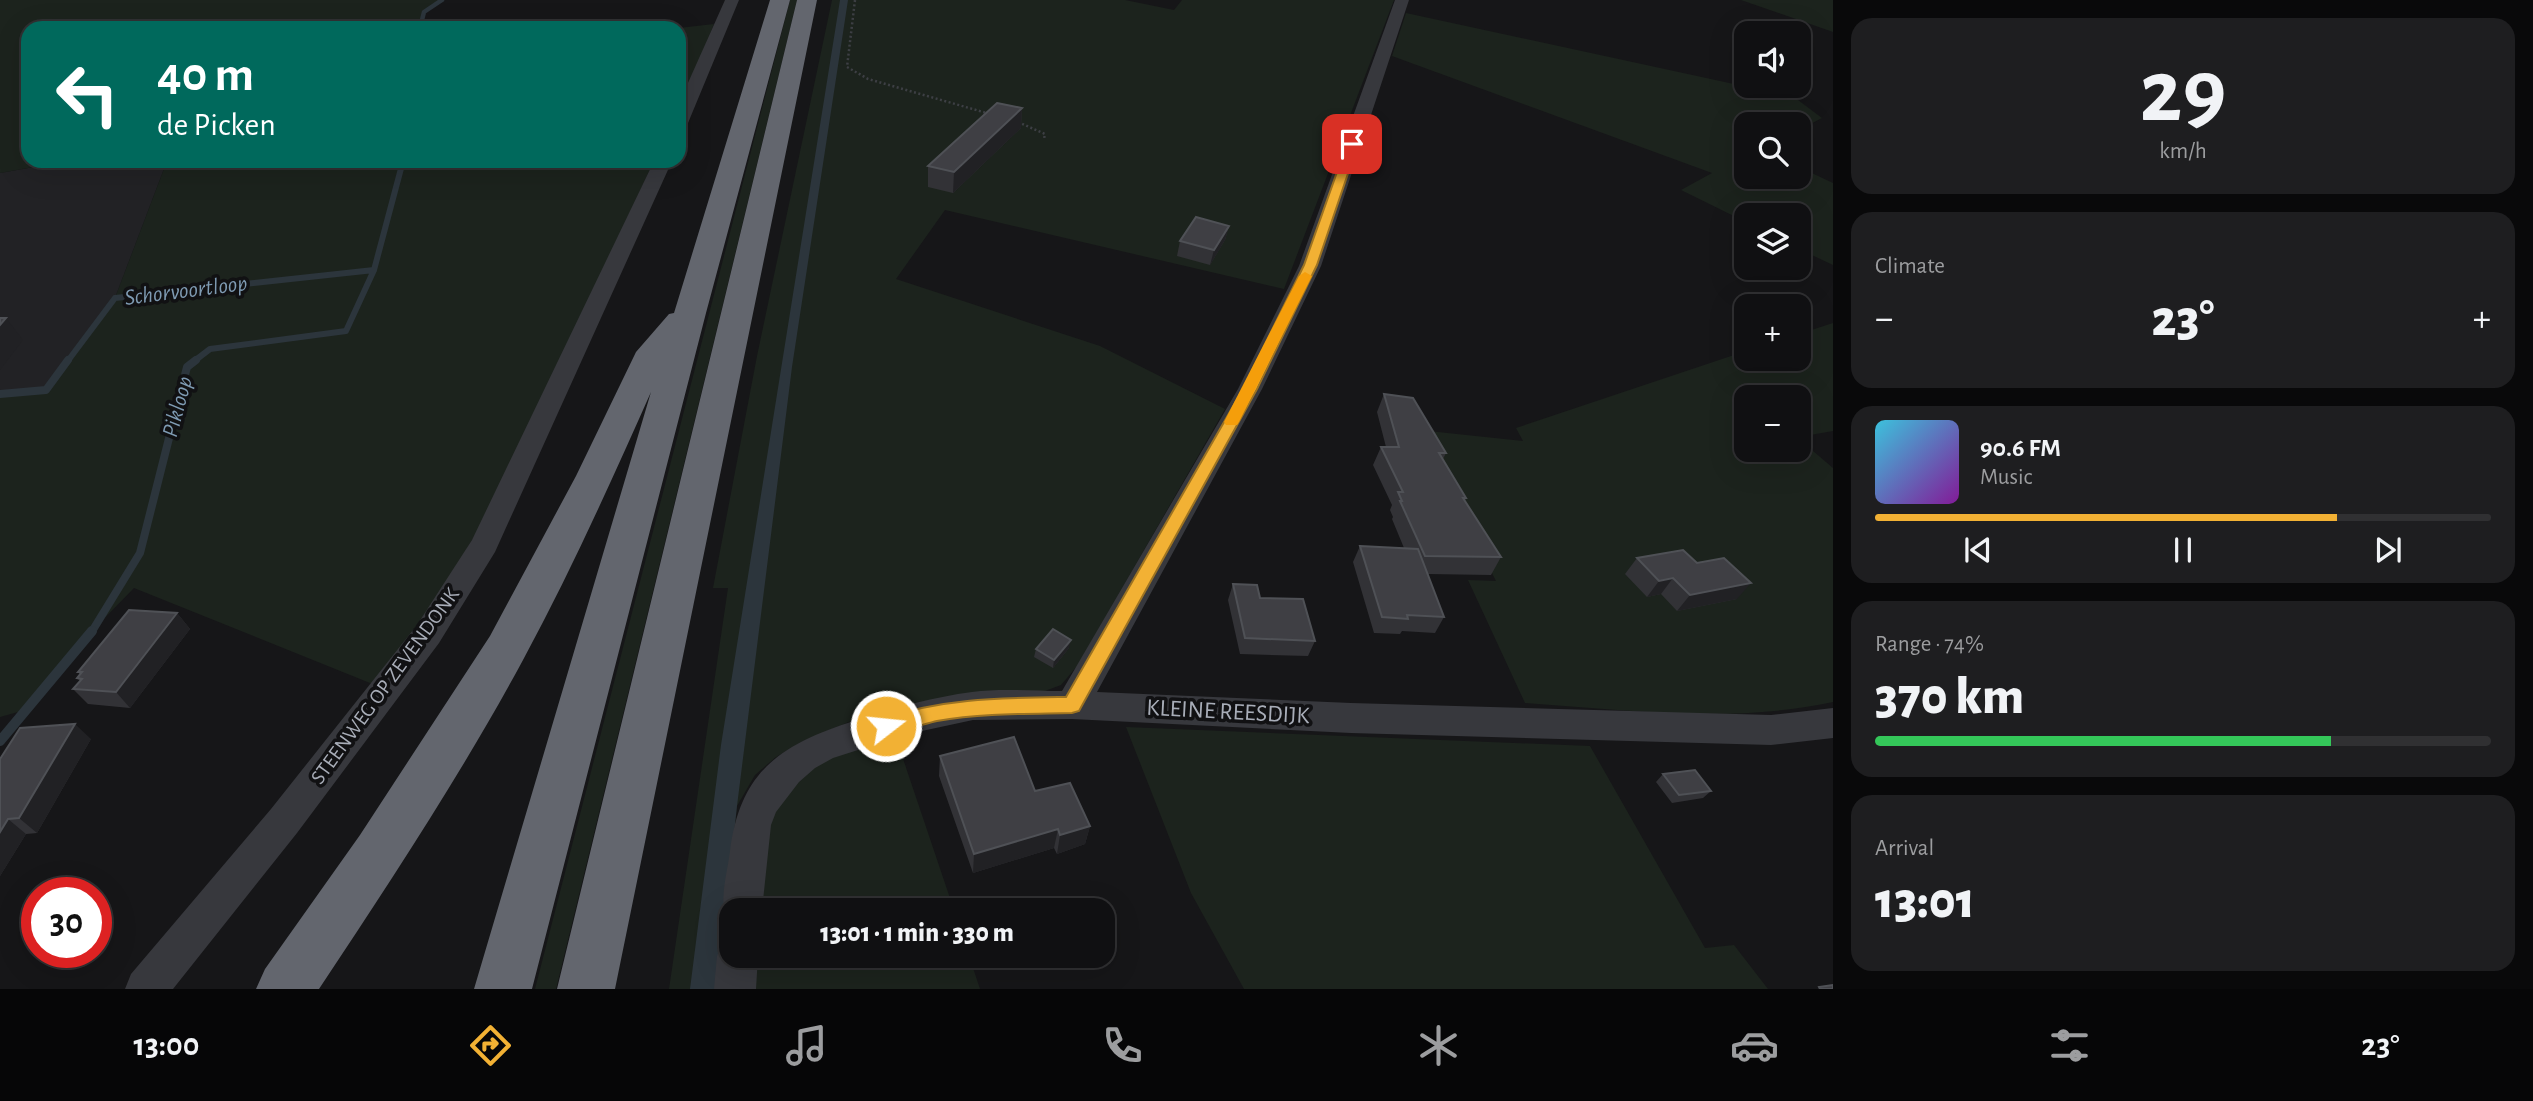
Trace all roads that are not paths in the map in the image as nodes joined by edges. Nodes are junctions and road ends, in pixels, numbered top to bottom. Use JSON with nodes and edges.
{"nodes":[{"id":1,"x":732,"y":0,"type":"edge"},
{"id":2,"x":780,"y":0,"type":"edge"},
{"id":3,"x":807,"y":0,"type":"edge"},
{"id":4,"x":1402,"y":0,"type":"edge"},
{"id":5,"x":686,"y":108,"type":"edge"},
{"id":6,"x":660,"y":168,"type":"edge"},
{"id":7,"x":690,"y":313,"type":"junction"},
{"id":8,"x":1072,"y":705,"type":"junction"},
{"id":9,"x":1833,"y":723,"type":"edge"},
{"id":10,"x":743,"y":898,"type":"edge"},
{"id":11,"x":737,"y":968,"type":"edge"},
{"id":12,"x":146,"y":989,"type":"edge"},
{"id":13,"x":285,"y":989,"type":"edge"},
{"id":14,"x":503,"y":989,"type":"edge"},
{"id":15,"x":586,"y":989,"type":"edge"},
{"id":16,"x":735,"y":989,"type":"edge"}],
"edges":[{"from":1,"to":5,"type":"street"},
{"from":2,"to":7,"type":"highway"},
{"from":3,"to":15,"type":"highway"},
{"from":4,"to":8,"type":"street"},
{"from":6,"to":12,"type":"street","name":"STEENWEG OP ZEVENDONK"},
{"from":7,"to":13,"type":"highway"},
{"from":7,"to":14,"type":"highway"},
{"from":8,"to":9,"type":"street","name":"KLEINE REESDIJK"},
{"from":8,"to":10,"type":"street","name":"KLEINE REESDIJK"},
{"from":11,"to":16,"type":"street"}]}
